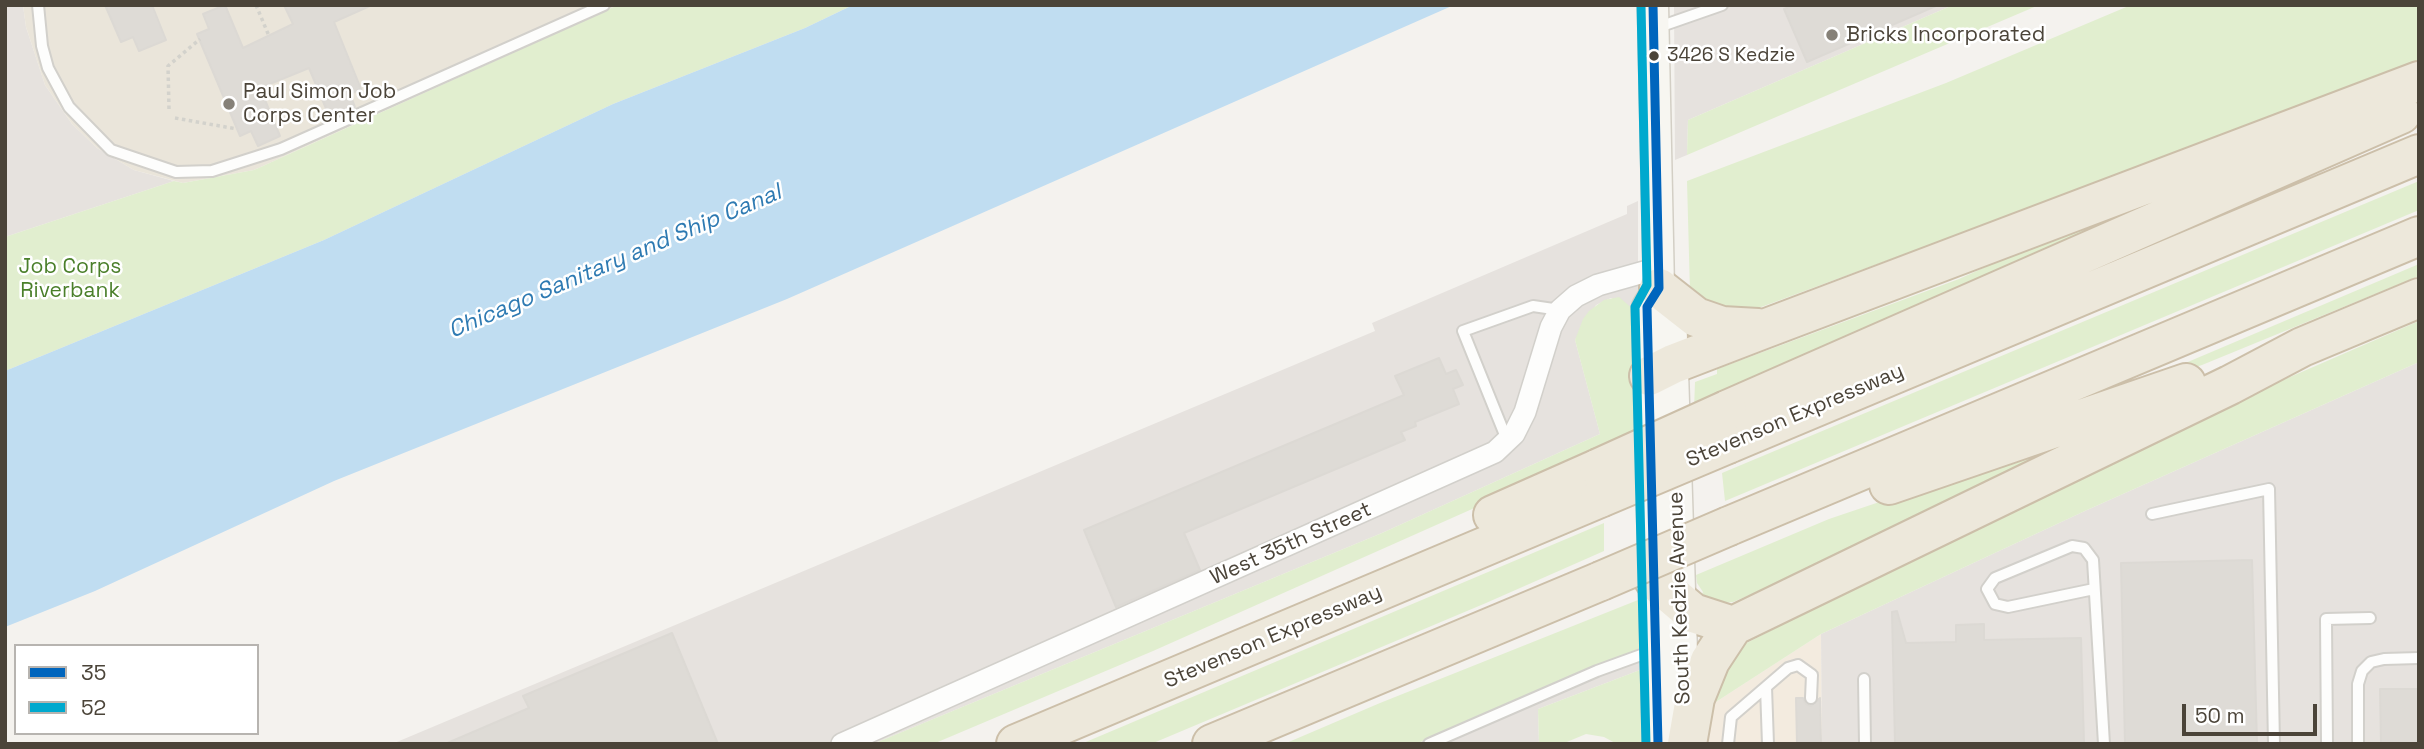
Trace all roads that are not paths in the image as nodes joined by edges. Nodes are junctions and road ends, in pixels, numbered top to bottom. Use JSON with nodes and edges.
{"nodes":[{"id":1,"x":38,"y":5,"type":"edge"},
{"id":2,"x":604,"y":5,"type":"edge"},
{"id":3,"x":1722,"y":5,"type":"edge"},
{"id":4,"x":1653,"y":17,"type":"edge"},
{"id":5,"x":2419,"y":81,"type":"edge"},
{"id":6,"x":2419,"y":106,"type":"edge"},
{"id":7,"x":2419,"y":154,"type":"edge"},
{"id":8,"x":2419,"y":236,"type":"edge"},
{"id":9,"x":1659,"y":278,"type":"junction"},
{"id":10,"x":2419,"y":298,"type":"edge"},
{"id":11,"x":1560,"y":310,"type":"junction"},
{"id":12,"x":1764,"y":329,"type":"junction"},
{"id":13,"x":2302,"y":347,"type":"junction"},
{"id":14,"x":1661,"y":370,"type":"junction"},
{"id":15,"x":1727,"y":427,"type":"junction"},
{"id":16,"x":1507,"y":440,"type":"junction"},
{"id":17,"x":2152,"y":514,"type":"dead end"},
{"id":18,"x":1739,"y":522,"type":"junction"},
{"id":19,"x":2094,"y":589,"type":"junction"},
{"id":20,"x":1667,"y":592,"type":"junction"},
{"id":21,"x":2370,"y":618,"type":"dead end"},
{"id":22,"x":1733,"y":626,"type":"junction"},
{"id":23,"x":1656,"y":650,"type":"junction"},
{"id":24,"x":2419,"y":658,"type":"edge"},
{"id":25,"x":1864,"y":679,"type":"dead end"},
{"id":26,"x":1766,"y":687,"type":"junction"},
{"id":27,"x":1811,"y":698,"type":"dead end"},
{"id":28,"x":842,"y":744,"type":"edge"},
{"id":29,"x":1016,"y":744,"type":"edge"},
{"id":30,"x":1212,"y":744,"type":"edge"},
{"id":31,"x":1429,"y":744,"type":"edge"},
{"id":32,"x":1658,"y":744,"type":"edge"},
{"id":33,"x":1686,"y":744,"type":"edge"},
{"id":34,"x":1728,"y":744,"type":"edge"},
{"id":35,"x":1768,"y":744,"type":"edge"},
{"id":36,"x":1865,"y":744,"type":"edge"},
{"id":37,"x":2104,"y":744,"type":"edge"},
{"id":38,"x":2274,"y":744,"type":"edge"},
{"id":39,"x":2327,"y":744,"type":"edge"},
{"id":40,"x":2358,"y":744,"type":"edge"}],
"edges":[{"from":1,"to":2,"type":"lane"},
{"from":3,"to":4,"type":"lane"},
{"from":4,"to":9,"type":"main road","name":"South Kedzie Avenue"},
{"from":5,"to":12,"type":"highway"},
{"from":6,"to":15,"type":"highway"},
{"from":7,"to":15,"type":"highway","name":"Stevenson Expressway"},
{"from":8,"to":18,"type":"highway"},
{"from":9,"to":11,"type":"street"},
{"from":9,"to":12,"type":"highway"},
{"from":9,"to":14,"type":"main road","name":"South Kedzie Avenue"},
{"from":10,"to":13,"type":"highway"},
{"from":11,"to":16,"type":"street","name":"West 35th Street"},
{"from":11,"to":16,"type":"lane"},
{"from":12,"to":14,"type":"highway"},
{"from":13,"to":18,"type":"highway"},
{"from":13,"to":22,"type":"highway"},
{"from":14,"to":20,"type":"main road","name":"South Kedzie Avenue"},
{"from":15,"to":29,"type":"highway","name":"Stevenson Expressway","bridge":true},
{"from":16,"to":28,"type":"street","name":"West 35th Street"},
{"from":17,"to":38,"type":"lane"},
{"from":18,"to":30,"type":"highway","bridge":true},
{"from":19,"to":19,"type":"lane"},
{"from":19,"to":37,"type":"lane"},
{"from":20,"to":22,"type":"highway"},
{"from":20,"to":23,"type":"main road","name":"South Kedzie Avenue"},
{"from":20,"to":33,"type":"main road","name":"South Kedzie Avenue"},
{"from":21,"to":39,"type":"lane"},
{"from":22,"to":33,"type":"highway"},
{"from":23,"to":31,"type":"lane"},
{"from":23,"to":32,"type":"main road","name":"South Kedzie Avenue"},
{"from":24,"to":40,"type":"lane"},
{"from":25,"to":36,"type":"lane"},
{"from":26,"to":27,"type":"lane"},
{"from":26,"to":34,"type":"lane"},
{"from":26,"to":35,"type":"lane"}]}
